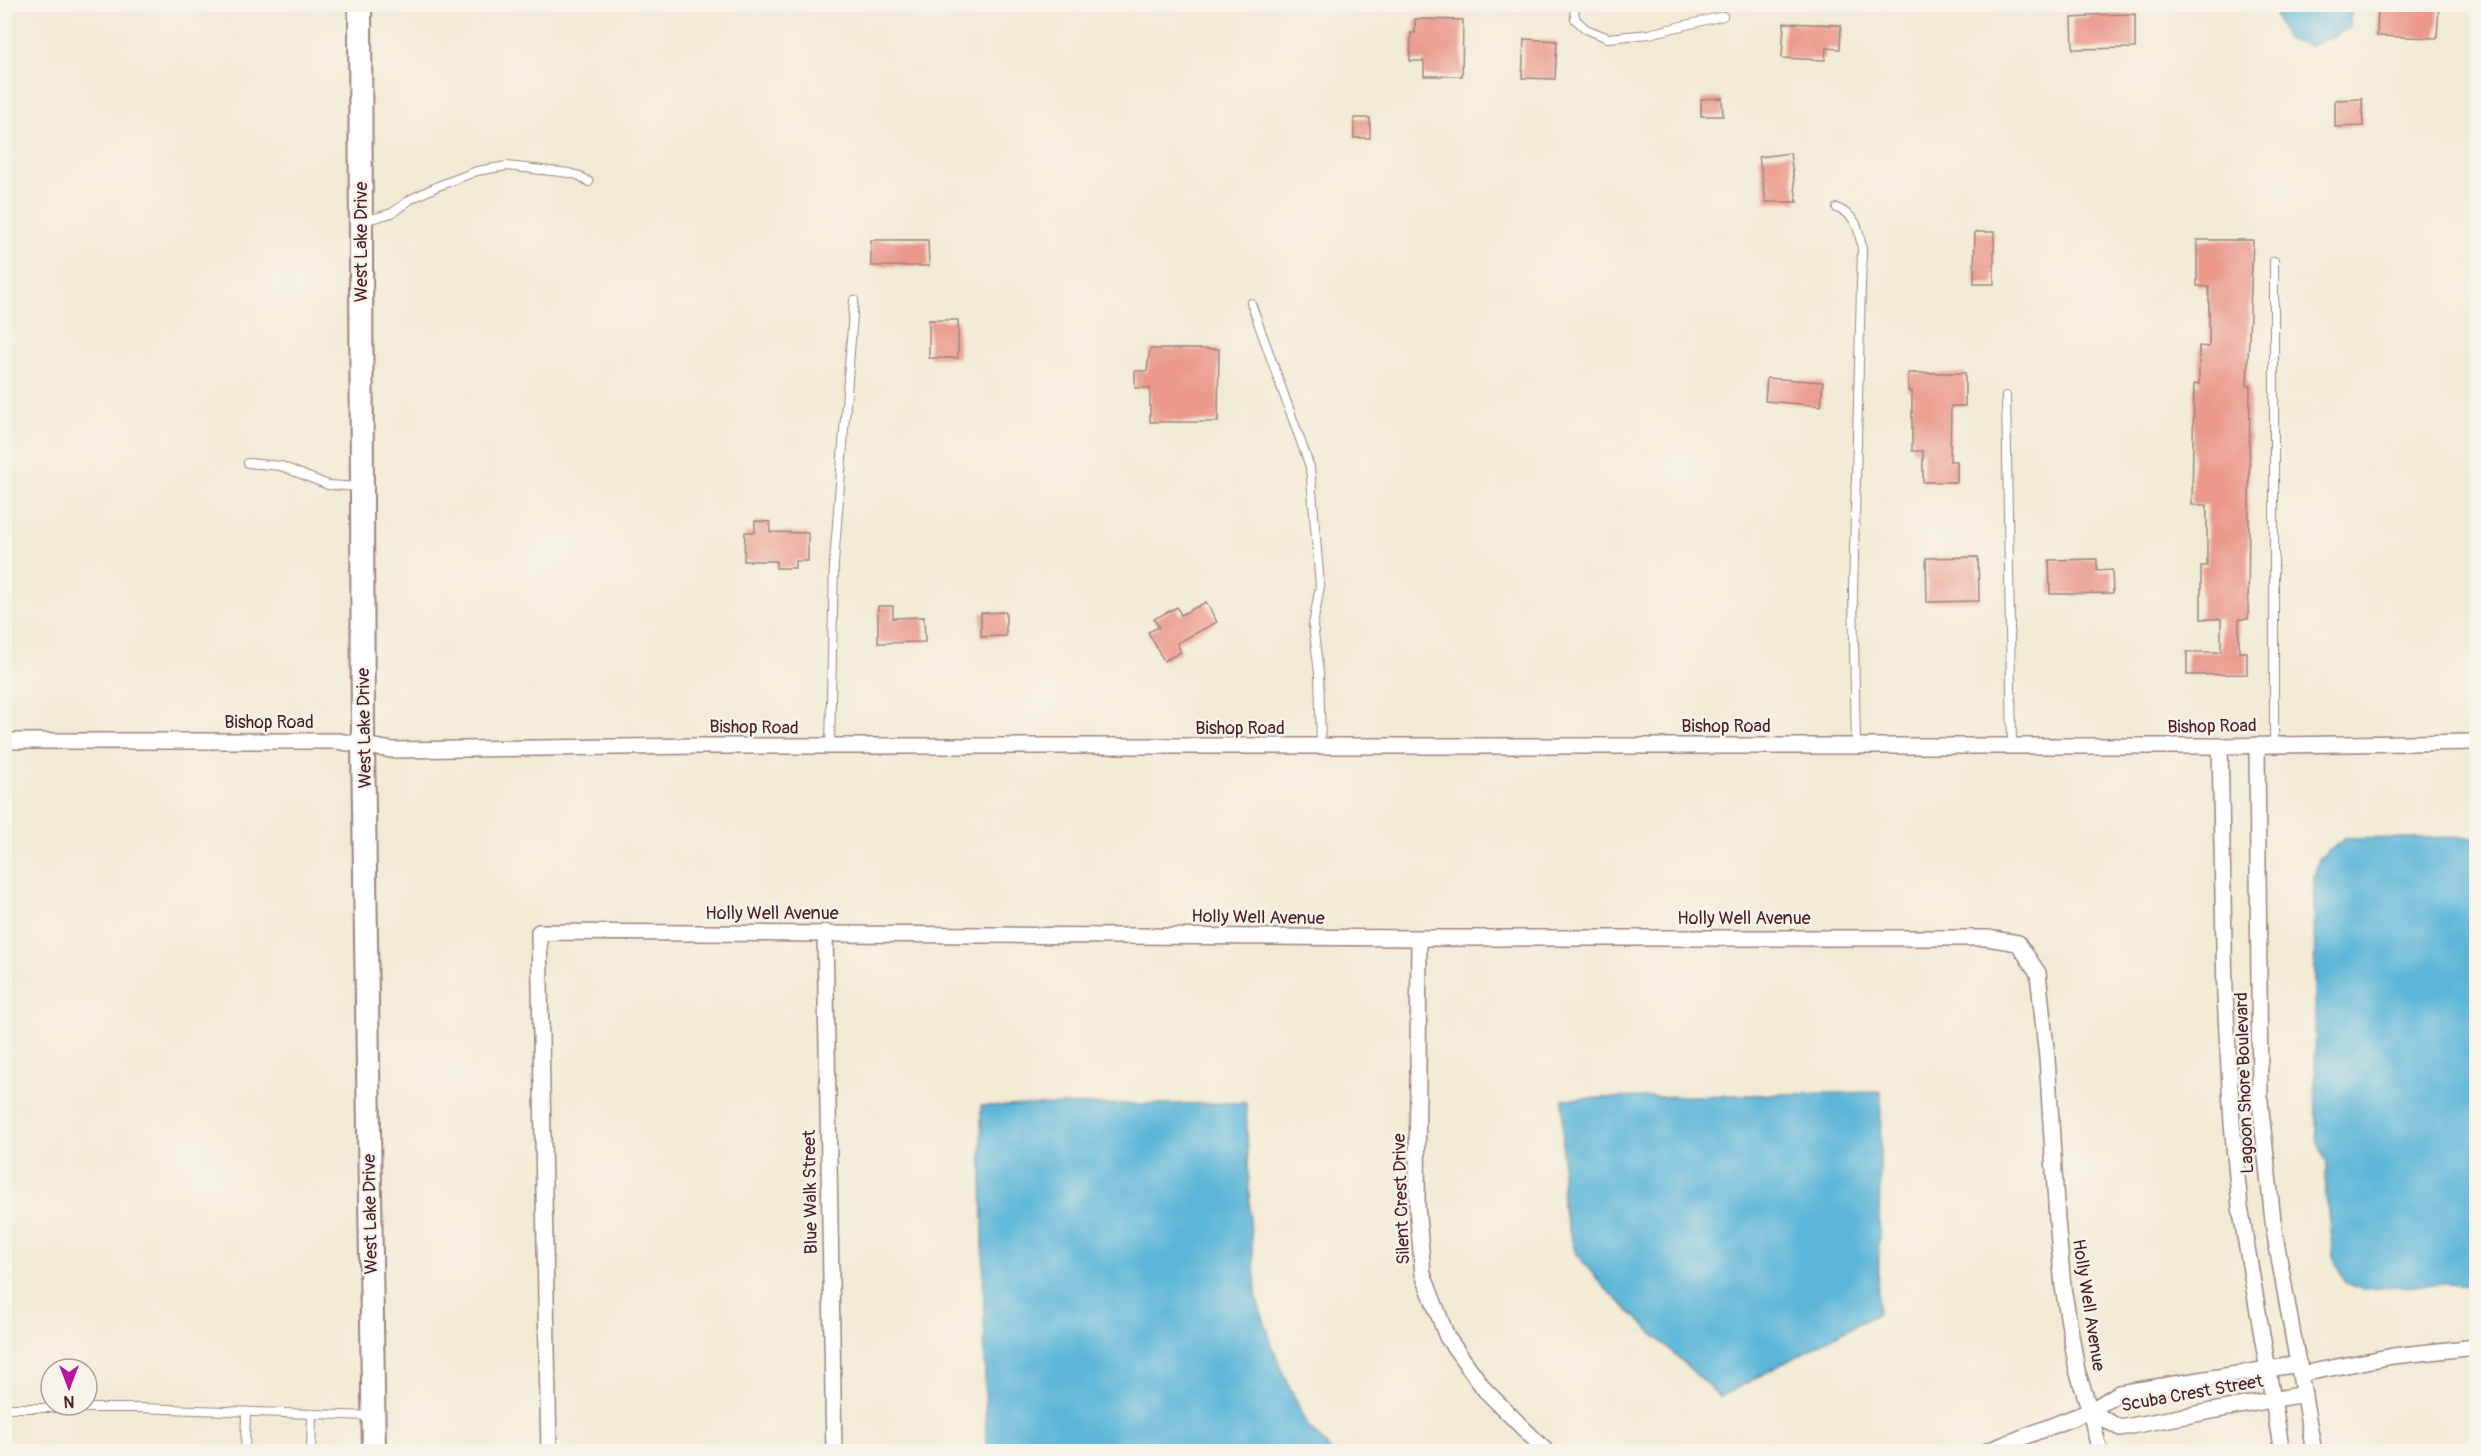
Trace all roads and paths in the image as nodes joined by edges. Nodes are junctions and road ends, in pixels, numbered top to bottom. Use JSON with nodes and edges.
{"nodes":[{"id":1,"x":360,"y":4,"type":"edge"},
{"id":2,"x":1574,"y":4,"type":"edge"},
{"id":3,"x":1723,"y":16,"type":"dead end"},
{"id":4,"x":589,"y":182,"type":"dead end"},
{"id":5,"x":1837,"y":208,"type":"dead end"},
{"id":6,"x":361,"y":222,"type":"junction"},
{"id":7,"x":2274,"y":261,"type":"dead end"},
{"id":8,"x":854,"y":300,"type":"dead end"},
{"id":9,"x":1251,"y":303,"type":"dead end"},
{"id":10,"x":2006,"y":396,"type":"dead end"},
{"id":11,"x":248,"y":463,"type":"dead end"},
{"id":12,"x":362,"y":487,"type":"junction"},
{"id":13,"x":4,"y":741,"type":"edge"},
{"id":14,"x":2476,"y":742,"type":"edge"},
{"id":15,"x":2274,"y":744,"type":"junction"},
{"id":16,"x":363,"y":745,"type":"junction"},
{"id":17,"x":1856,"y":745,"type":"junction"},
{"id":18,"x":2012,"y":745,"type":"junction"},
{"id":19,"x":2257,"y":745,"type":"junction"},
{"id":20,"x":2220,"y":746,"type":"junction"},
{"id":21,"x":830,"y":748,"type":"junction"},
{"id":22,"x":1321,"y":748,"type":"junction"},
{"id":23,"x":825,"y":932,"type":"junction"},
{"id":24,"x":1419,"y":938,"type":"junction"},
{"id":25,"x":2476,"y":1347,"type":"edge"},
{"id":26,"x":2267,"y":1369,"type":"junction"},
{"id":27,"x":2300,"y":1369,"type":"junction"},
{"id":28,"x":2304,"y":1394,"type":"junction"},
{"id":29,"x":2273,"y":1400,"type":"junction"},
{"id":30,"x":4,"y":1408,"type":"edge"},
{"id":31,"x":2090,"y":1411,"type":"junction"},
{"id":32,"x":246,"y":1412,"type":"junction"},
{"id":33,"x":312,"y":1414,"type":"junction"},
{"id":34,"x":373,"y":1416,"type":"junction"},
{"id":35,"x":245,"y":1452,"type":"edge"},
{"id":36,"x":311,"y":1452,"type":"edge"},
{"id":37,"x":374,"y":1452,"type":"edge"},
{"id":38,"x":549,"y":1452,"type":"edge"},
{"id":39,"x":834,"y":1452,"type":"edge"},
{"id":40,"x":1547,"y":1452,"type":"edge"},
{"id":41,"x":1985,"y":1452,"type":"edge"},
{"id":42,"x":2100,"y":1452,"type":"edge"},
{"id":43,"x":2282,"y":1452,"type":"edge"},
{"id":44,"x":2314,"y":1452,"type":"edge"}],
"edges":[{"from":1,"to":6,"type":"street","name":"West Lake Drive"},
{"from":2,"to":3,"type":"lane"},
{"from":4,"to":6,"type":"lane"},
{"from":5,"to":17,"type":"lane"},
{"from":6,"to":12,"type":"street","name":"West Lake Drive"},
{"from":7,"to":15,"type":"lane"},
{"from":8,"to":21,"type":"lane"},
{"from":9,"to":22,"type":"lane"},
{"from":10,"to":18,"type":"lane"},
{"from":11,"to":12,"type":"lane"},
{"from":12,"to":16,"type":"street","name":"West Lake Drive"},
{"from":13,"to":16,"type":"street","name":"Bishop Road"},
{"from":14,"to":15,"type":"street","name":"Bishop Road"},
{"from":15,"to":19,"type":"street","name":"Bishop Road"},
{"from":16,"to":21,"type":"street","name":"Bishop Road"},
{"from":16,"to":34,"type":"street","name":"West Lake Drive"},
{"from":17,"to":18,"type":"street","name":"Bishop Road"},
{"from":17,"to":22,"type":"street","name":"Bishop Road"},
{"from":18,"to":20,"type":"street","name":"Bishop Road"},
{"from":19,"to":20,"type":"street","name":"Bishop Road"},
{"from":19,"to":27,"type":"street","name":"Lagoon Shore Boulevard"},
{"from":20,"to":26,"type":"street","name":"Lagoon Shore Boulevard"},
{"from":21,"to":22,"type":"street","name":"Bishop Road"},
{"from":23,"to":24,"type":"street","name":"Holly Well Avenue"},
{"from":23,"to":38,"type":"street","name":"Holly Well Avenue"},
{"from":23,"to":39,"type":"street","name":"Blue Walk Street"},
{"from":24,"to":31,"type":"street","name":"Holly Well Avenue"},
{"from":24,"to":40,"type":"street","name":"Silent Crest Drive"},
{"from":25,"to":27,"type":"street","name":"Scuba Crest Street"},
{"from":26,"to":27,"type":"street","name":"Scuba Crest Street"},
{"from":26,"to":29,"type":"street","name":"Lagoon Shore Boulevard"},
{"from":26,"to":31,"type":"street","name":"Scuba Crest Street"},
{"from":27,"to":28,"type":"street","name":"Lagoon Shore Boulevard"},
{"from":28,"to":29,"type":"street","name":"Scuba Crest Street"},
{"from":28,"to":44,"type":"street","name":"Lagoon Shore Boulevard"},
{"from":29,"to":31,"type":"street","name":"Scuba Crest Street"},
{"from":29,"to":43,"type":"street","name":"Lagoon Shore Boulevard"},
{"from":30,"to":32,"type":"lane"},
{"from":31,"to":41,"type":"street","name":"Scuba Crest Street"},
{"from":31,"to":42,"type":"street","name":"Holly Well Avenue"},
{"from":32,"to":33,"type":"lane"},
{"from":32,"to":35,"type":"lane"},
{"from":33,"to":34,"type":"lane"},
{"from":33,"to":36,"type":"lane"},
{"from":34,"to":37,"type":"street","name":"West Lake Drive"}]}
